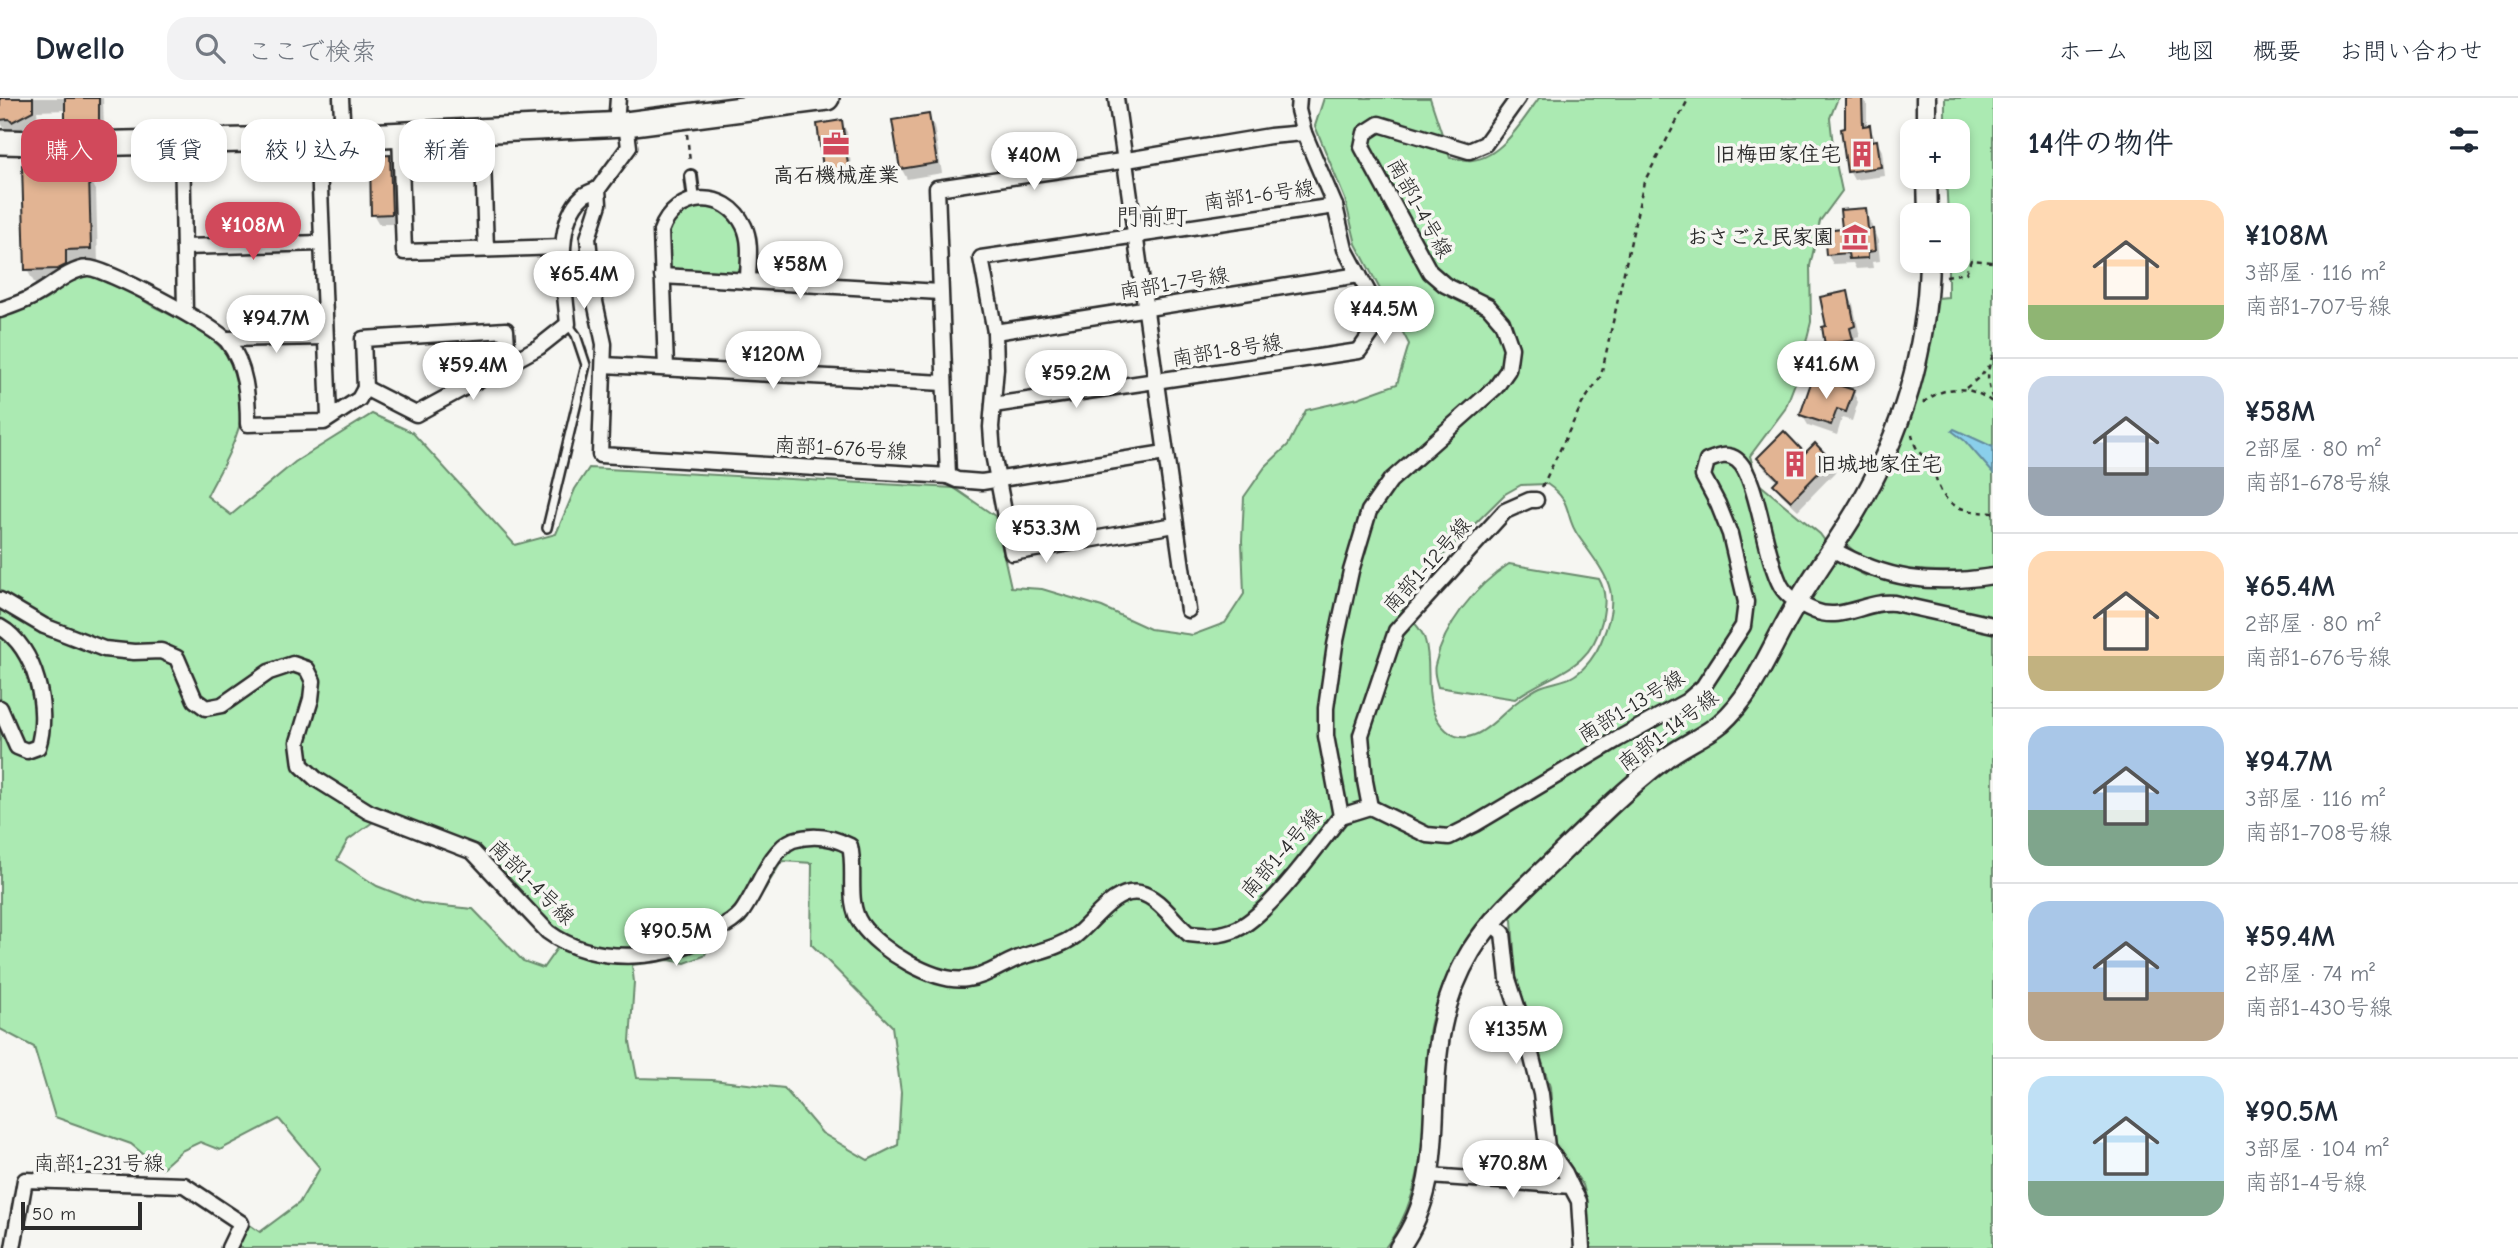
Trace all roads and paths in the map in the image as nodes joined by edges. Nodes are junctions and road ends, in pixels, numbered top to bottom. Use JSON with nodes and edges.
{"nodes":[{"id":1,"x":341,"y":98,"type":"edge"},
{"id":2,"x":618,"y":98,"type":"edge"},
{"id":3,"x":827,"y":98,"type":"edge"},
{"id":4,"x":1116,"y":98,"type":"edge"},
{"id":5,"x":1299,"y":98,"type":"edge"},
{"id":6,"x":1518,"y":98,"type":"edge"},
{"id":7,"x":1689,"y":98,"type":"edge"},
{"id":8,"x":1926,"y":98,"type":"edge"},
{"id":9,"x":342,"y":119,"type":"edge"},
{"id":10,"x":1926,"y":119,"type":"edge"},
{"id":11,"x":621,"y":124,"type":"junction"},
{"id":12,"x":495,"y":129,"type":"edge"},
{"id":13,"x":687,"y":131,"type":"dead end"},
{"id":14,"x":1304,"y":133,"type":"junction"},
{"id":15,"x":0,"y":142,"type":"edge"},
{"id":16,"x":131,"y":143,"type":"edge"},
{"id":17,"x":1124,"y":160,"type":"junction"},
{"id":18,"x":691,"y":176,"type":"joint"},
{"id":19,"x":183,"y":182,"type":"edge"},
{"id":20,"x":319,"y":182,"type":"edge"},
{"id":21,"x":402,"y":182,"type":"edge"},
{"id":22,"x":484,"y":182,"type":"edge"},
{"id":23,"x":598,"y":189,"type":"junction"},
{"id":24,"x":694,"y":200,"type":"junction"},
{"id":25,"x":1335,"y":206,"type":"junction"},
{"id":26,"x":1135,"y":234,"type":"junction"},
{"id":27,"x":321,"y":243,"type":"junction"},
{"id":28,"x":184,"y":247,"type":"junction"},
{"id":29,"x":562,"y":247,"type":"junction"},
{"id":30,"x":486,"y":249,"type":"junction"},
{"id":31,"x":1993,"y":262,"type":"edge"},
{"id":32,"x":1928,"y":273,"type":"edge"},
{"id":33,"x":1360,"y":275,"type":"junction"},
{"id":34,"x":662,"y":276,"type":"junction"},
{"id":35,"x":1944,"y":276,"type":"dead end"},
{"id":36,"x":748,"y":281,"type":"junction"},
{"id":37,"x":940,"y":292,"type":"junction"},
{"id":38,"x":1145,"y":309,"type":"junction"},
{"id":39,"x":0,"y":310,"type":"edge"},
{"id":40,"x":185,"y":312,"type":"junction"},
{"id":41,"x":568,"y":324,"type":"junction"},
{"id":42,"x":995,"y":332,"type":"junction"},
{"id":43,"x":325,"y":337,"type":"junction"},
{"id":44,"x":226,"y":339,"type":"junction"},
{"id":45,"x":1993,"y":355,"type":"edge"},
{"id":46,"x":508,"y":363,"type":"junction"},
{"id":47,"x":604,"y":365,"type":"junction"},
{"id":48,"x":1989,"y":365,"type":"junction"},
{"id":49,"x":666,"y":368,"type":"junction"},
{"id":50,"x":1155,"y":381,"type":"junction"},
{"id":51,"x":944,"y":383,"type":"junction"},
{"id":52,"x":365,"y":388,"type":"junction"},
{"id":53,"x":1966,"y":388,"type":"junction"},
{"id":54,"x":1993,"y":401,"type":"edge"},
{"id":55,"x":993,"y":405,"type":"junction"},
{"id":56,"x":1918,"y":409,"type":"dead end"},
{"id":57,"x":329,"y":417,"type":"junction"},
{"id":58,"x":1912,"y":429,"type":"dead end"},
{"id":59,"x":1165,"y":453,"type":"junction"},
{"id":60,"x":948,"y":476,"type":"junction"},
{"id":61,"x":998,"y":479,"type":"junction"},
{"id":62,"x":1536,"y":500,"type":"joint"},
{"id":63,"x":1993,"y":513,"type":"edge"},
{"id":64,"x":1175,"y":525,"type":"junction"},
{"id":65,"x":547,"y":528,"type":"dead end"},
{"id":66,"x":1832,"y":549,"type":"junction"},
{"id":67,"x":1993,"y":576,"type":"edge"},
{"id":68,"x":0,"y":600,"type":"edge"},
{"id":69,"x":1797,"y":602,"type":"junction"},
{"id":70,"x":1188,"y":610,"type":"dead end"},
{"id":71,"x":1993,"y":625,"type":"edge"},
{"id":72,"x":0,"y":627,"type":"edge"},
{"id":73,"x":0,"y":708,"type":"edge"},
{"id":74,"x":1370,"y":807,"type":"junction"},
{"id":75,"x":1341,"y":816,"type":"junction"},
{"id":76,"x":1491,"y":923,"type":"junction"},
{"id":77,"x":1430,"y":1176,"type":"junction"},
{"id":78,"x":1571,"y":1186,"type":"junction"},
{"id":79,"x":13,"y":1248,"type":"edge"},
{"id":80,"x":229,"y":1248,"type":"edge"},
{"id":81,"x":1399,"y":1248,"type":"edge"},
{"id":82,"x":1582,"y":1248,"type":"edge"}],
"edges":[{"from":1,"to":9,"type":"street"},
{"from":2,"to":11,"type":"street","name":"南部1-676号線"},
{"from":3,"to":11,"type":"main road"},
{"from":4,"to":17,"type":"street"},
{"from":5,"to":14,"type":"street","name":"南部1-8号線"},
{"from":6,"to":75,"type":"street","name":"南部1-4号線"},
{"from":7,"to":62,"type":"path"},
{"from":8,"to":10,"type":"street"},
{"from":11,"to":12,"type":"main road"},
{"from":11,"to":23,"type":"street","name":"南部1-676号線"},
{"from":13,"to":18,"type":"path"},
{"from":14,"to":17,"type":"street"},
{"from":14,"to":25,"type":"street","name":"南部1-8号線"},
{"from":15,"to":16,"type":"main road"},
{"from":17,"to":26,"type":"street"},
{"from":17,"to":37,"type":"street"},
{"from":18,"to":24,"type":"street"},
{"from":19,"to":28,"type":"street"},
{"from":20,"to":27,"type":"street"},
{"from":21,"to":30,"type":"street"},
{"from":22,"to":30,"type":"street"},
{"from":23,"to":29,"type":"street"},
{"from":23,"to":47,"type":"street","name":"南部1-676号線"},
{"from":24,"to":34,"type":"street"},
{"from":24,"to":36,"type":"street"},
{"from":25,"to":26,"type":"street","name":"南部1-6号線"},
{"from":25,"to":33,"type":"street","name":"南部1-8号線"},
{"from":26,"to":38,"type":"street"},
{"from":26,"to":42,"type":"street","name":"南部1-6号線"},
{"from":27,"to":28,"type":"street"},
{"from":27,"to":43,"type":"street"},
{"from":28,"to":40,"type":"street"},
{"from":29,"to":30,"type":"street"},
{"from":29,"to":41,"type":"street"},
{"from":31,"to":35,"type":"path"},
{"from":32,"to":66,"type":"street","name":"南部1-14号線"},
{"from":33,"to":38,"type":"street","name":"南部1-7号線"},
{"from":33,"to":50,"type":"street","name":"南部1-8号線"},
{"from":34,"to":36,"type":"street"},
{"from":34,"to":49,"type":"street"},
{"from":36,"to":37,"type":"street"},
{"from":37,"to":51,"type":"street"},
{"from":38,"to":42,"type":"street","name":"南部1-7号線"},
{"from":38,"to":50,"type":"street"},
{"from":39,"to":40,"type":"street"},
{"from":40,"to":44,"type":"street"},
{"from":41,"to":46,"type":"street"},
{"from":41,"to":65,"type":"lane"},
{"from":42,"to":55,"type":"street"},
{"from":43,"to":44,"type":"street"},
{"from":43,"to":57,"type":"street"},
{"from":44,"to":57,"type":"street"},
{"from":45,"to":48,"type":"path"},
{"from":46,"to":52,"type":"street"},
{"from":46,"to":52,"type":"street"},
{"from":47,"to":49,"type":"street"},
{"from":47,"to":60,"type":"street","name":"南部1-676号線"},
{"from":48,"to":53,"type":"path"},
{"from":48,"to":54,"type":"path"},
{"from":49,"to":51,"type":"street"},
{"from":50,"to":55,"type":"street","name":"南部1-8号線"},
{"from":50,"to":59,"type":"street"},
{"from":51,"to":60,"type":"street"},
{"from":52,"to":57,"type":"street"},
{"from":53,"to":54,"type":"path"},
{"from":53,"to":56,"type":"path"},
{"from":55,"to":61,"type":"street"},
{"from":58,"to":63,"type":"path"},
{"from":59,"to":61,"type":"street"},
{"from":59,"to":64,"type":"street"},
{"from":60,"to":61,"type":"street"},
{"from":61,"to":64,"type":"street"},
{"from":62,"to":74,"type":"street","name":"南部1-12号線"},
{"from":64,"to":70,"type":"street"},
{"from":66,"to":67,"type":"street"},
{"from":66,"to":69,"type":"street","name":"南部1-14号線"},
{"from":68,"to":75,"type":"street","name":"南部1-4号線"},
{"from":69,"to":71,"type":"street"},
{"from":69,"to":74,"type":"street","name":"南部1-13号線"},
{"from":69,"to":76,"type":"street","name":"南部1-14号線"},
{"from":72,"to":73,"type":"street"},
{"from":74,"to":75,"type":"street"},
{"from":76,"to":77,"type":"street","name":"南部1-14号線"},
{"from":76,"to":78,"type":"street"},
{"from":77,"to":78,"type":"street"},
{"from":77,"to":81,"type":"street","name":"南部1-14号線"},
{"from":78,"to":82,"type":"street"},
{"from":79,"to":80,"type":"street","name":"南部1-231号線"}]}
